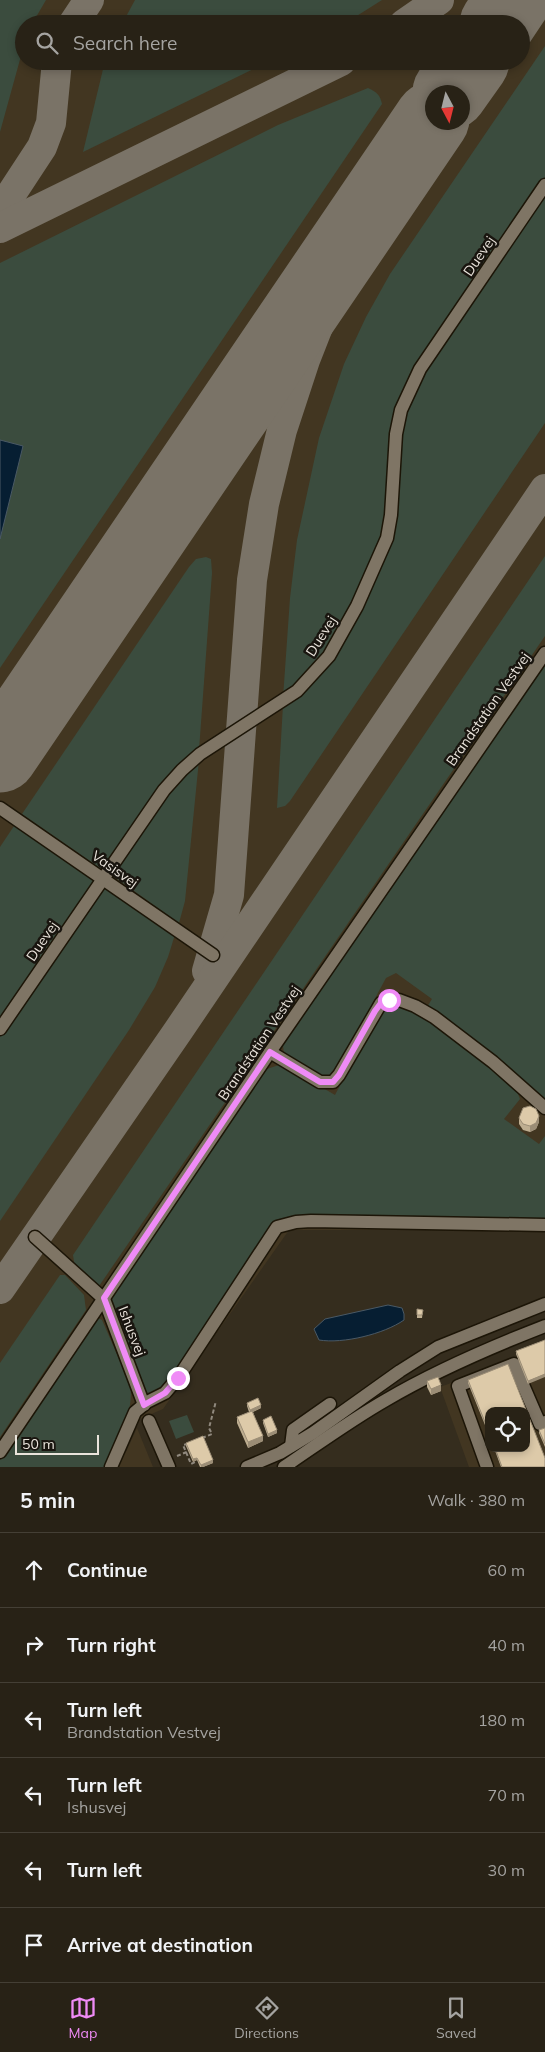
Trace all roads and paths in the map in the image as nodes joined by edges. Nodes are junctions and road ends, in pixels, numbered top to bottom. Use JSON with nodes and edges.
{"nodes":[{"id":1,"x":545,"y":185,"type":"edge"},
{"id":2,"x":545,"y":653,"type":"edge"},
{"id":3,"x":0,"y":808,"type":"edge"},
{"id":4,"x":102,"y":878,"type":"junction"},
{"id":5,"x":213,"y":955,"type":"dead end"},
{"id":6,"x":0,"y":1029,"type":"edge"},
{"id":7,"x":270,"y":1052,"type":"junction"},
{"id":8,"x":545,"y":1108,"type":"edge"},
{"id":9,"x":545,"y":1225,"type":"edge"},
{"id":10,"x":35,"y":1238,"type":"dead end"},
{"id":11,"x":104,"y":1298,"type":"junction"},
{"id":12,"x":545,"y":1304,"type":"edge"},
{"id":13,"x":545,"y":1326,"type":"edge"},
{"id":14,"x":216,"y":1400,"type":"dead end"},
{"id":15,"x":330,"y":1404,"type":"dead end"},
{"id":16,"x":144,"y":1405,"type":"junction"},
{"id":17,"x":149,"y":1422,"type":"dead end"},
{"id":18,"x":545,"y":1422,"type":"edge"},
{"id":19,"x":200,"y":1439,"type":"edge"},
{"id":20,"x":194,"y":1442,"type":"edge"},
{"id":21,"x":291,"y":1446,"type":"junction"},
{"id":22,"x":0,"y":1452,"type":"edge"},
{"id":23,"x":195,"y":1462,"type":"edge"},
{"id":24,"x":112,"y":1467,"type":"edge"},
{"id":25,"x":169,"y":1467,"type":"edge"},
{"id":26,"x":247,"y":1467,"type":"edge"},
{"id":27,"x":284,"y":1467,"type":"edge"},
{"id":28,"x":487,"y":1467,"type":"edge"}],
"edges":[{"from":1,"to":4,"type":"street","name":"Duevej"},
{"from":2,"to":7,"type":"street","name":"Brandstation Vestvej"},
{"from":3,"to":4,"type":"street","name":"Vasisvej"},
{"from":4,"to":5,"type":"street","name":"Vasisvej"},
{"from":4,"to":6,"type":"street","name":"Duevej"},
{"from":7,"to":8,"type":"street"},
{"from":7,"to":11,"type":"street","name":"Brandstation Vestvej"},
{"from":9,"to":16,"type":"street"},
{"from":10,"to":11,"type":"street","name":"Ishusvej"},
{"from":11,"to":16,"type":"street","name":"Ishusvej"},
{"from":11,"to":22,"type":"street","name":"Brandstation Vestvej"},
{"from":12,"to":21,"type":"street"},
{"from":13,"to":27,"type":"street"},
{"from":14,"to":19,"type":"path"},
{"from":15,"to":21,"type":"street"},
{"from":16,"to":24,"type":"street"},
{"from":17,"to":25,"type":"street"},
{"from":18,"to":28,"type":"street"},
{"from":20,"to":23,"type":"path"},
{"from":21,"to":26,"type":"street"}]}
